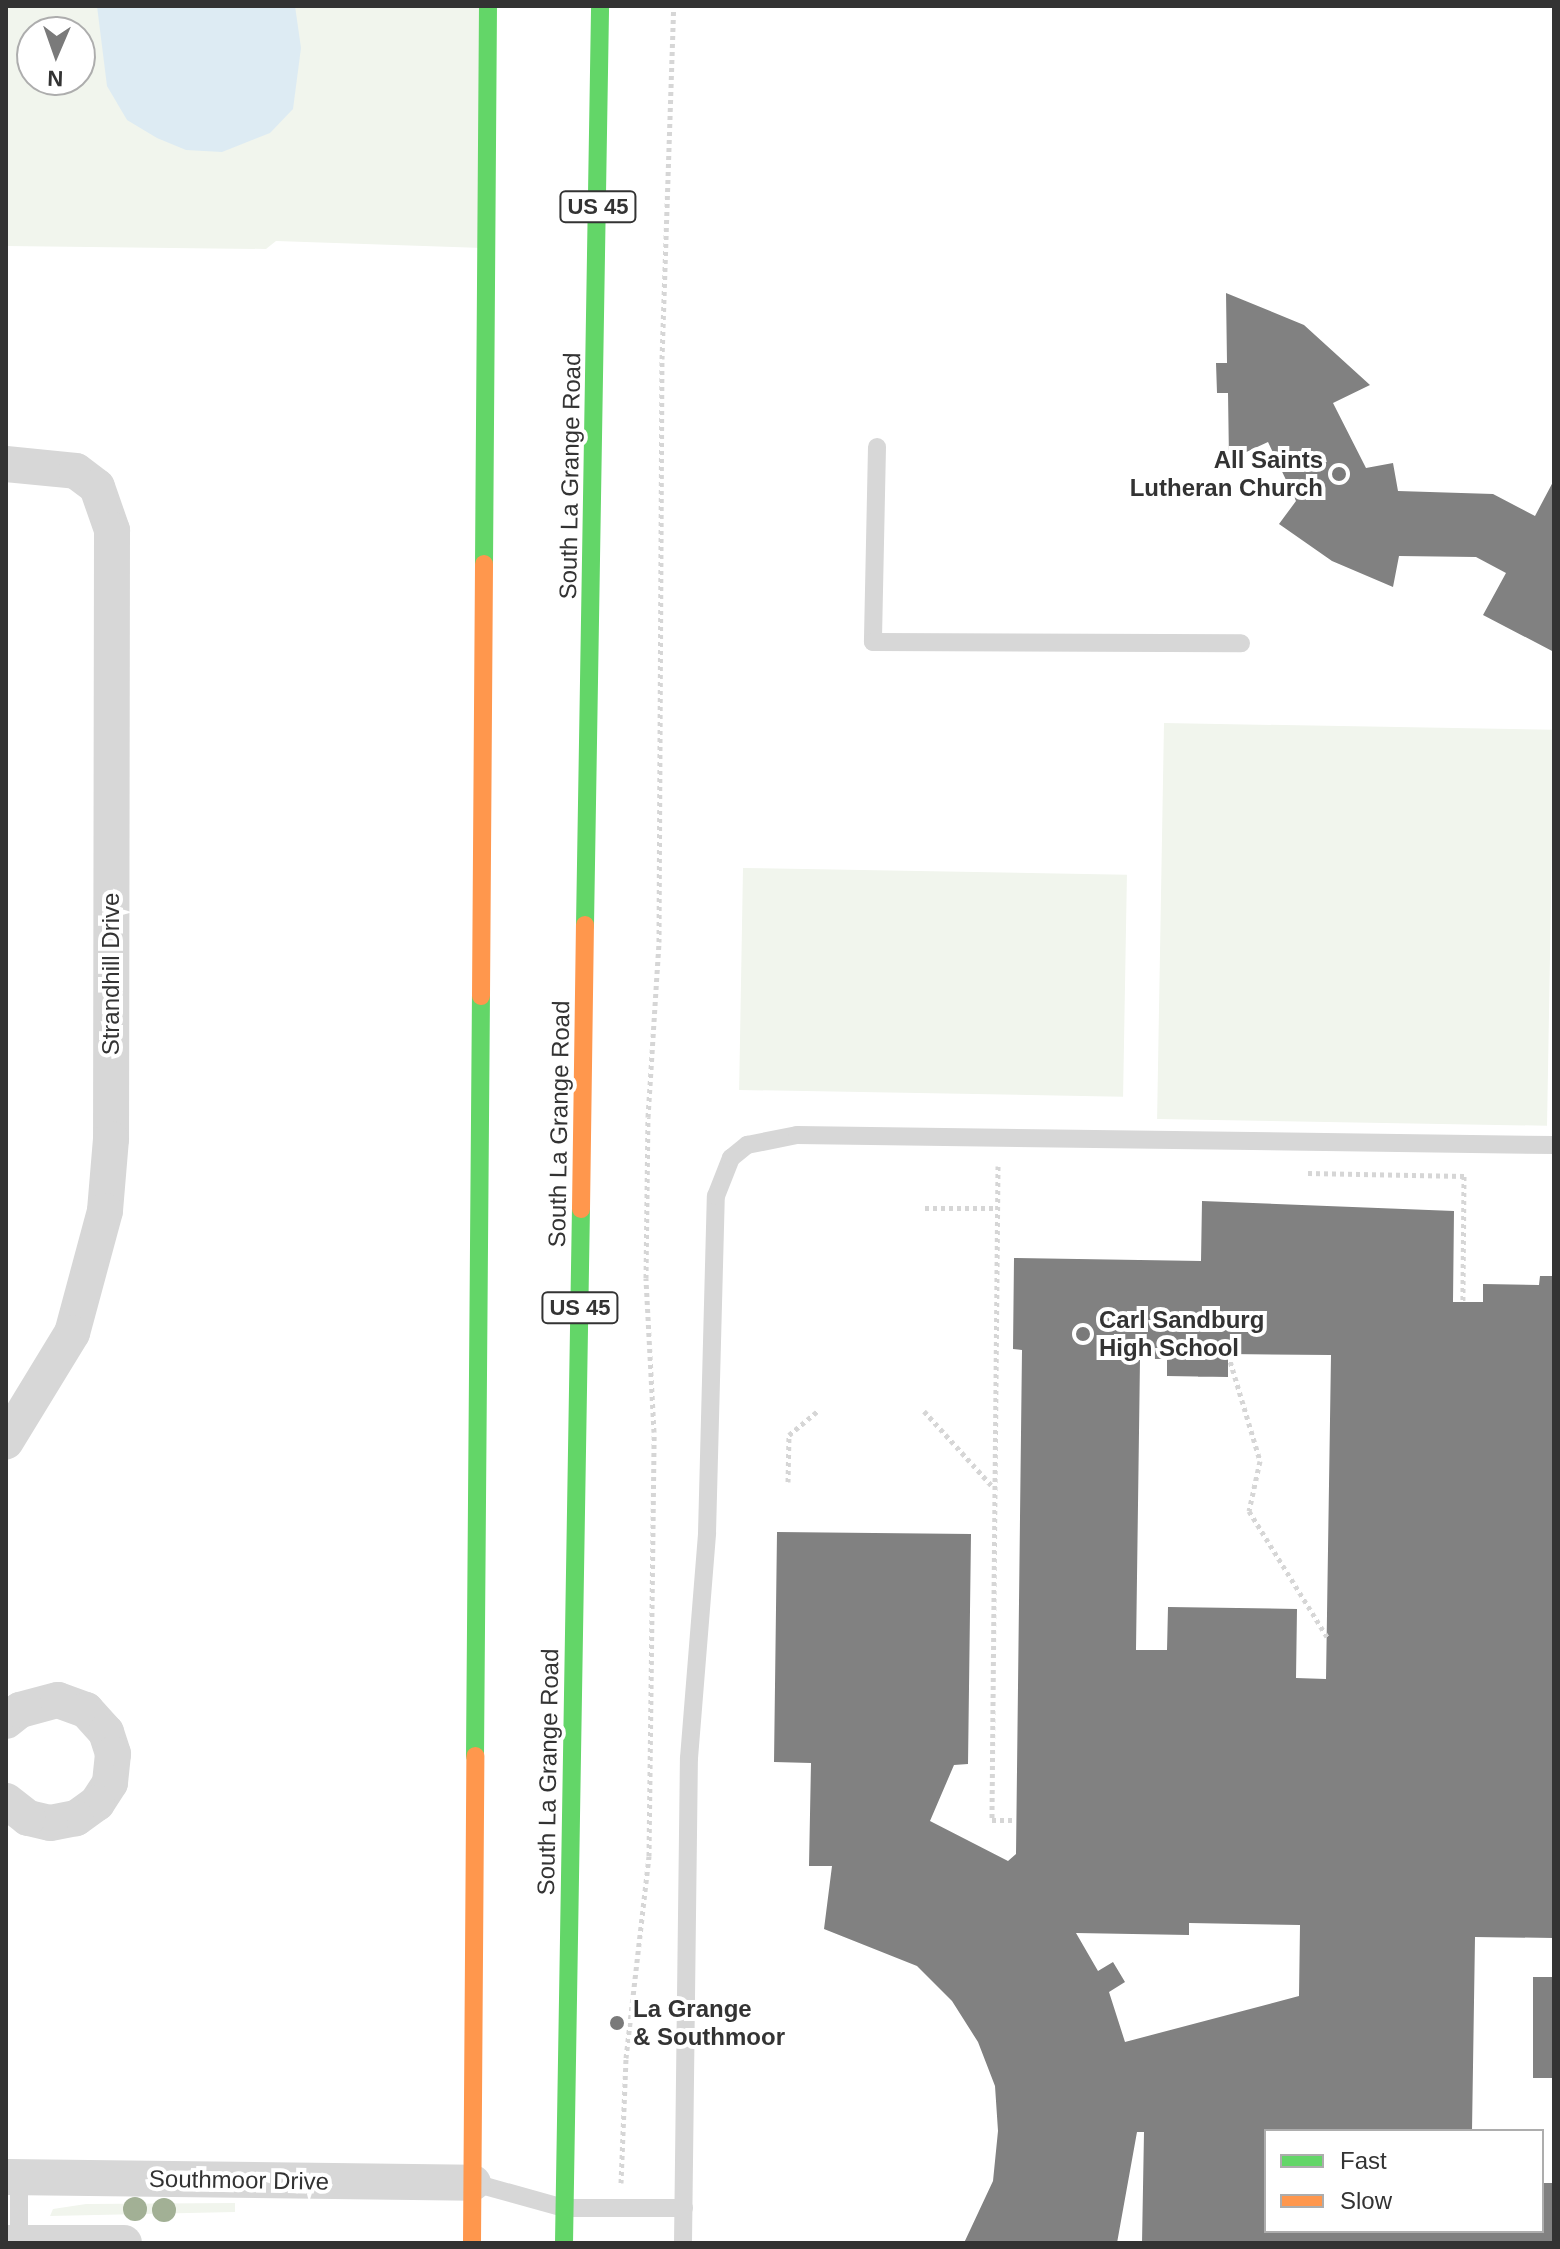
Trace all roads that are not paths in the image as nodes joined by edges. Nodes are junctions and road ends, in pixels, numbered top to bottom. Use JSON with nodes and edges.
{"nodes":[{"id":1,"x":488,"y":6,"type":"edge"},
{"id":2,"x":600,"y":6,"type":"edge"},
{"id":3,"x":877,"y":447,"type":"dead end"},
{"id":4,"x":6,"y":464,"type":"edge"},
{"id":5,"x":1241,"y":643,"type":"dead end"},
{"id":6,"x":1554,"y":1145,"type":"edge"},
{"id":7,"x":6,"y":1441,"type":"edge"},
{"id":8,"x":6,"y":1721,"type":"edge"},
{"id":9,"x":6,"y":1801,"type":"edge"},
{"id":10,"x":12,"y":2177,"type":"edge"},
{"id":11,"x":473,"y":2183,"type":"junction"},
{"id":12,"x":564,"y":2208,"type":"junction"},
{"id":13,"x":684,"y":2208,"type":"junction"},
{"id":14,"x":6,"y":2243,"type":"edge"},
{"id":15,"x":19,"y":2243,"type":"edge"},
{"id":16,"x":124,"y":2243,"type":"edge"},
{"id":17,"x":472,"y":2243,"type":"edge"},
{"id":18,"x":564,"y":2243,"type":"edge"},
{"id":19,"x":683,"y":2243,"type":"edge"}],
"edges":[{"from":1,"to":11,"type":"highway"},
{"from":2,"to":12,"type":"highway","name":"South La Grange Road","number":"US 45"},
{"from":3,"to":5,"type":"lane"},
{"from":4,"to":7,"type":"street","name":"Strandhill Drive"},
{"from":6,"to":13,"type":"lane"},
{"from":8,"to":9,"type":"street"},
{"from":10,"to":11,"type":"street","name":"Southmoor Drive"},
{"from":10,"to":15,"type":"lane"},
{"from":11,"to":12,"type":"lane"},
{"from":11,"to":17,"type":"highway"},
{"from":12,"to":13,"type":"lane"},
{"from":12,"to":18,"type":"highway","name":"South La Grange Road","number":"US 45"},
{"from":13,"to":19,"type":"lane"},
{"from":14,"to":15,"type":"street"},
{"from":15,"to":16,"type":"street"}]}
